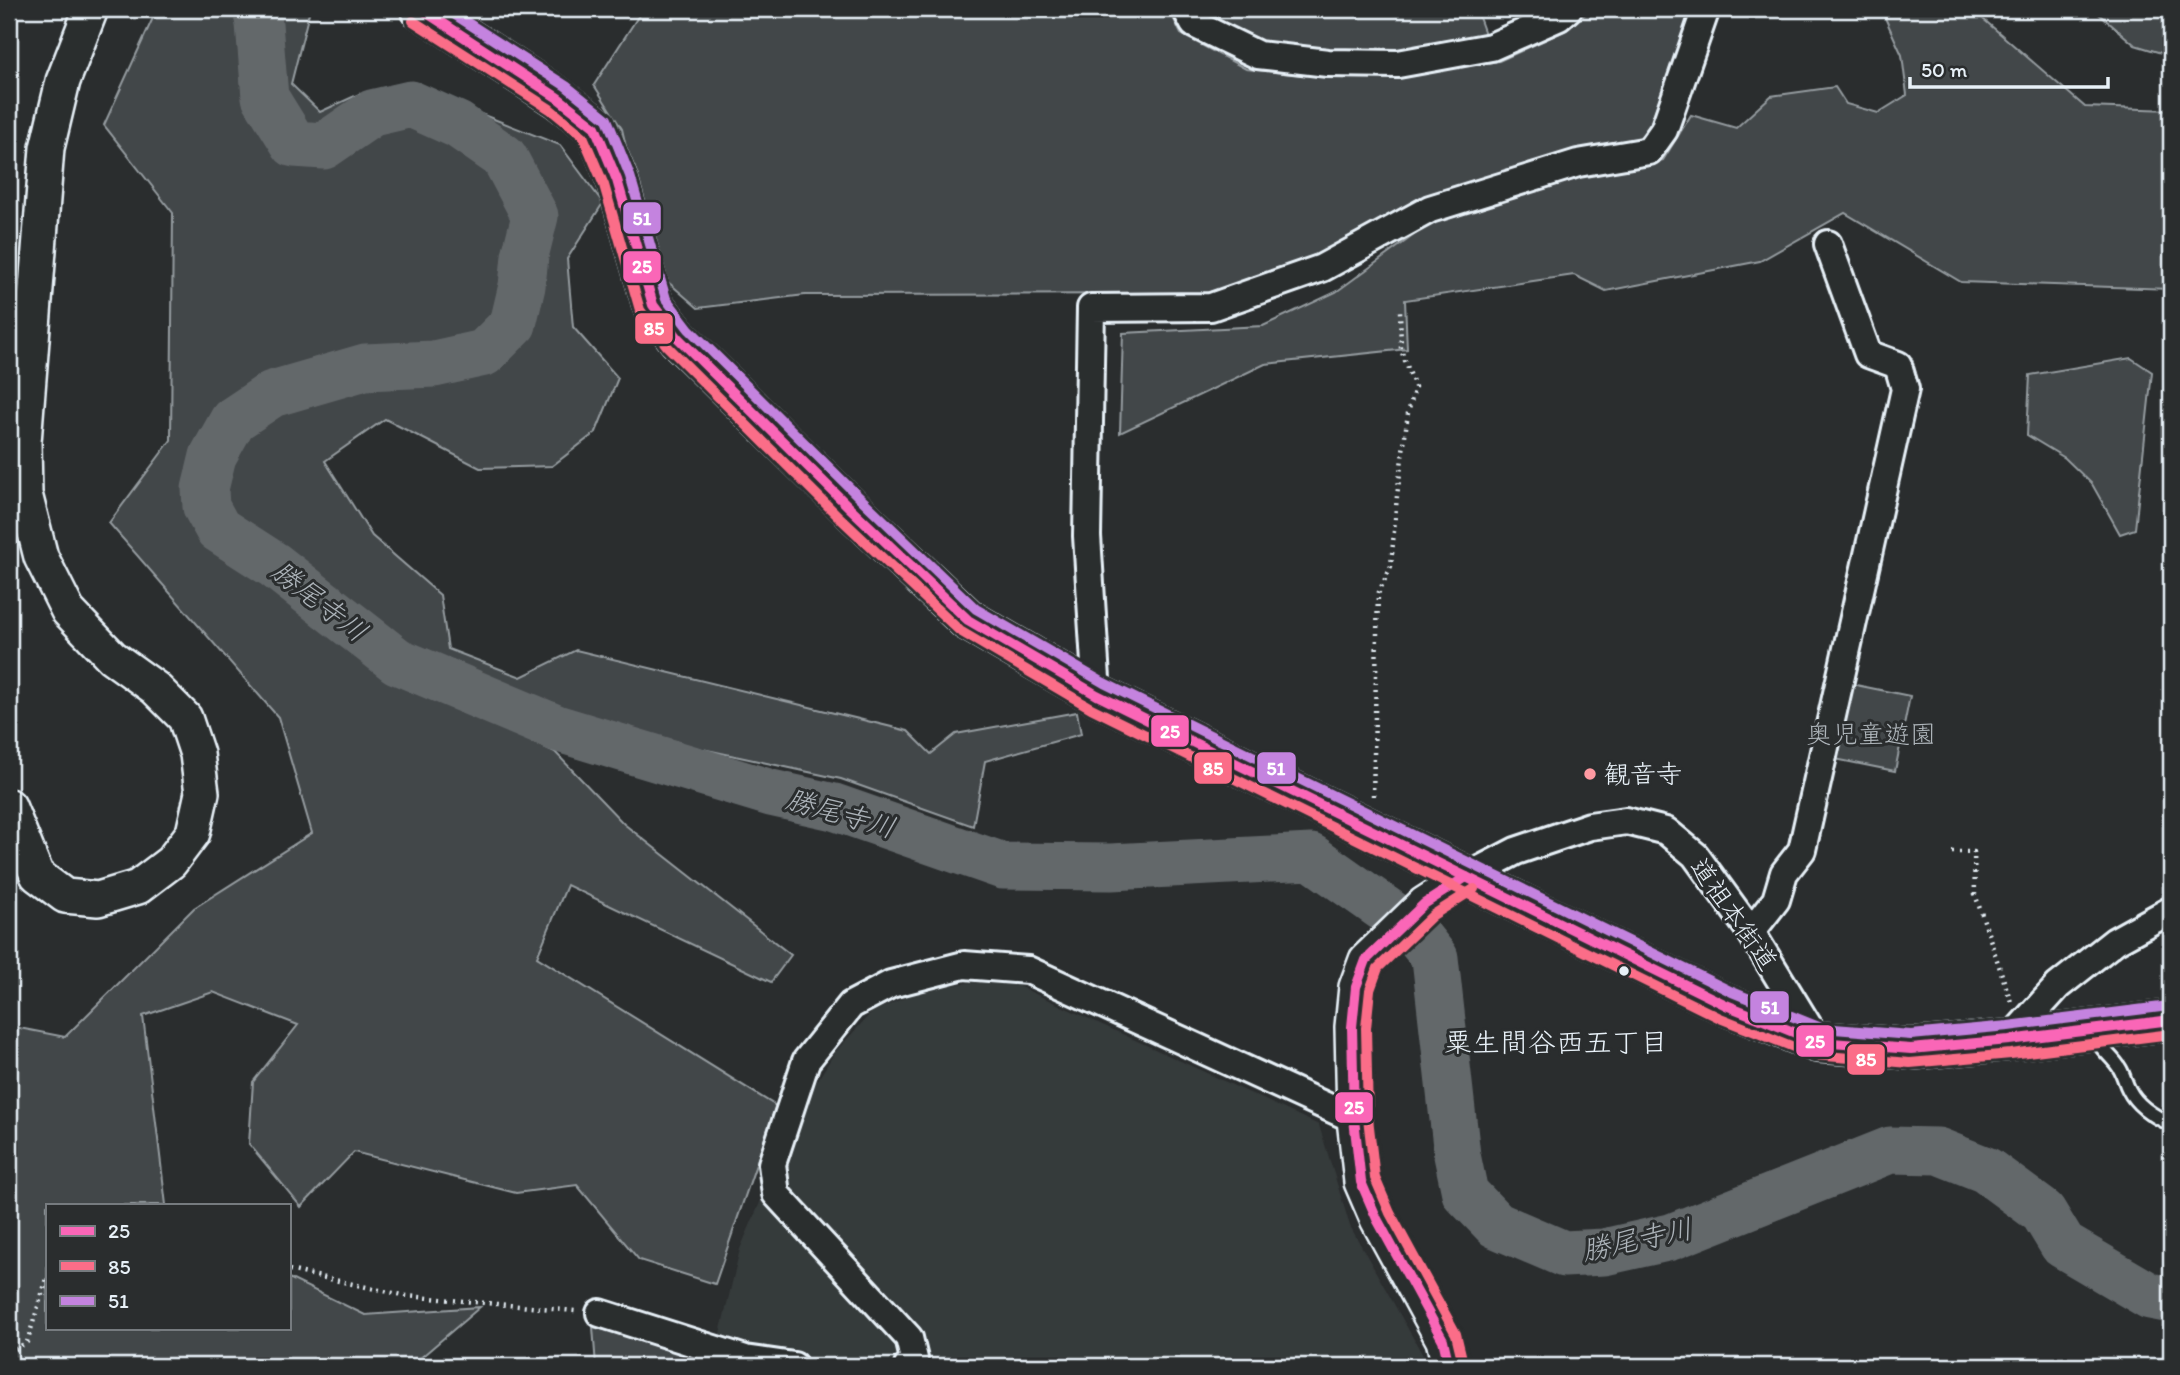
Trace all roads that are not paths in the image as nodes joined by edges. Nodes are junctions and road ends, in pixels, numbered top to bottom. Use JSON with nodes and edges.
{"nodes":[{"id":1,"x":91,"y":9,"type":"edge"},
{"id":2,"x":421,"y":9,"type":"edge"},
{"id":3,"x":1185,"y":9,"type":"edge"},
{"id":4,"x":1568,"y":9,"type":"edge"},
{"id":5,"x":1706,"y":9,"type":"edge"},
{"id":6,"x":1828,"y":244,"type":"dead end"},
{"id":7,"x":1097,"y":695,"type":"junction"},
{"id":8,"x":9,"y":806,"type":"edge"},
{"id":9,"x":1466,"y":877,"type":"junction"},
{"id":10,"x":2171,"y":910,"type":"edge"},
{"id":11,"x":1751,"y":932,"type":"junction"},
{"id":12,"x":2171,"y":1020,"type":"edge"},
{"id":13,"x":2011,"y":1023,"type":"junction"},
{"id":14,"x":2094,"y":1030,"type":"junction"},
{"id":15,"x":1818,"y":1042,"type":"junction"},
{"id":16,"x":1354,"y":1119,"type":"junction"},
{"id":17,"x":2171,"y":1124,"type":"edge"},
{"id":18,"x":600,"y":1313,"type":"road end"},
{"id":19,"x":794,"y":1366,"type":"edge"},
{"id":20,"x":908,"y":1366,"type":"edge"},
{"id":21,"x":1449,"y":1366,"type":"edge"}],
"edges":[{"from":1,"to":8,"type":"street"},
{"from":2,"to":7,"type":"main road"},
{"from":3,"to":4,"type":"street"},
{"from":5,"to":7,"type":"street"},
{"from":6,"to":11,"type":"street"},
{"from":7,"to":9,"type":"main road"},
{"from":9,"to":11,"type":"street","name":"道祖本街道"},
{"from":9,"to":15,"type":"main road"},
{"from":9,"to":16,"type":"street"},
{"from":10,"to":13,"type":"street"},
{"from":11,"to":15,"type":"street","name":"道祖本街道"},
{"from":12,"to":14,"type":"main road"},
{"from":13,"to":14,"type":"main road"},
{"from":13,"to":15,"type":"main road"},
{"from":14,"to":17,"type":"lane"},
{"from":16,"to":20,"type":"street"},
{"from":16,"to":21,"type":"street"},
{"from":18,"to":19,"type":"street"}]}
